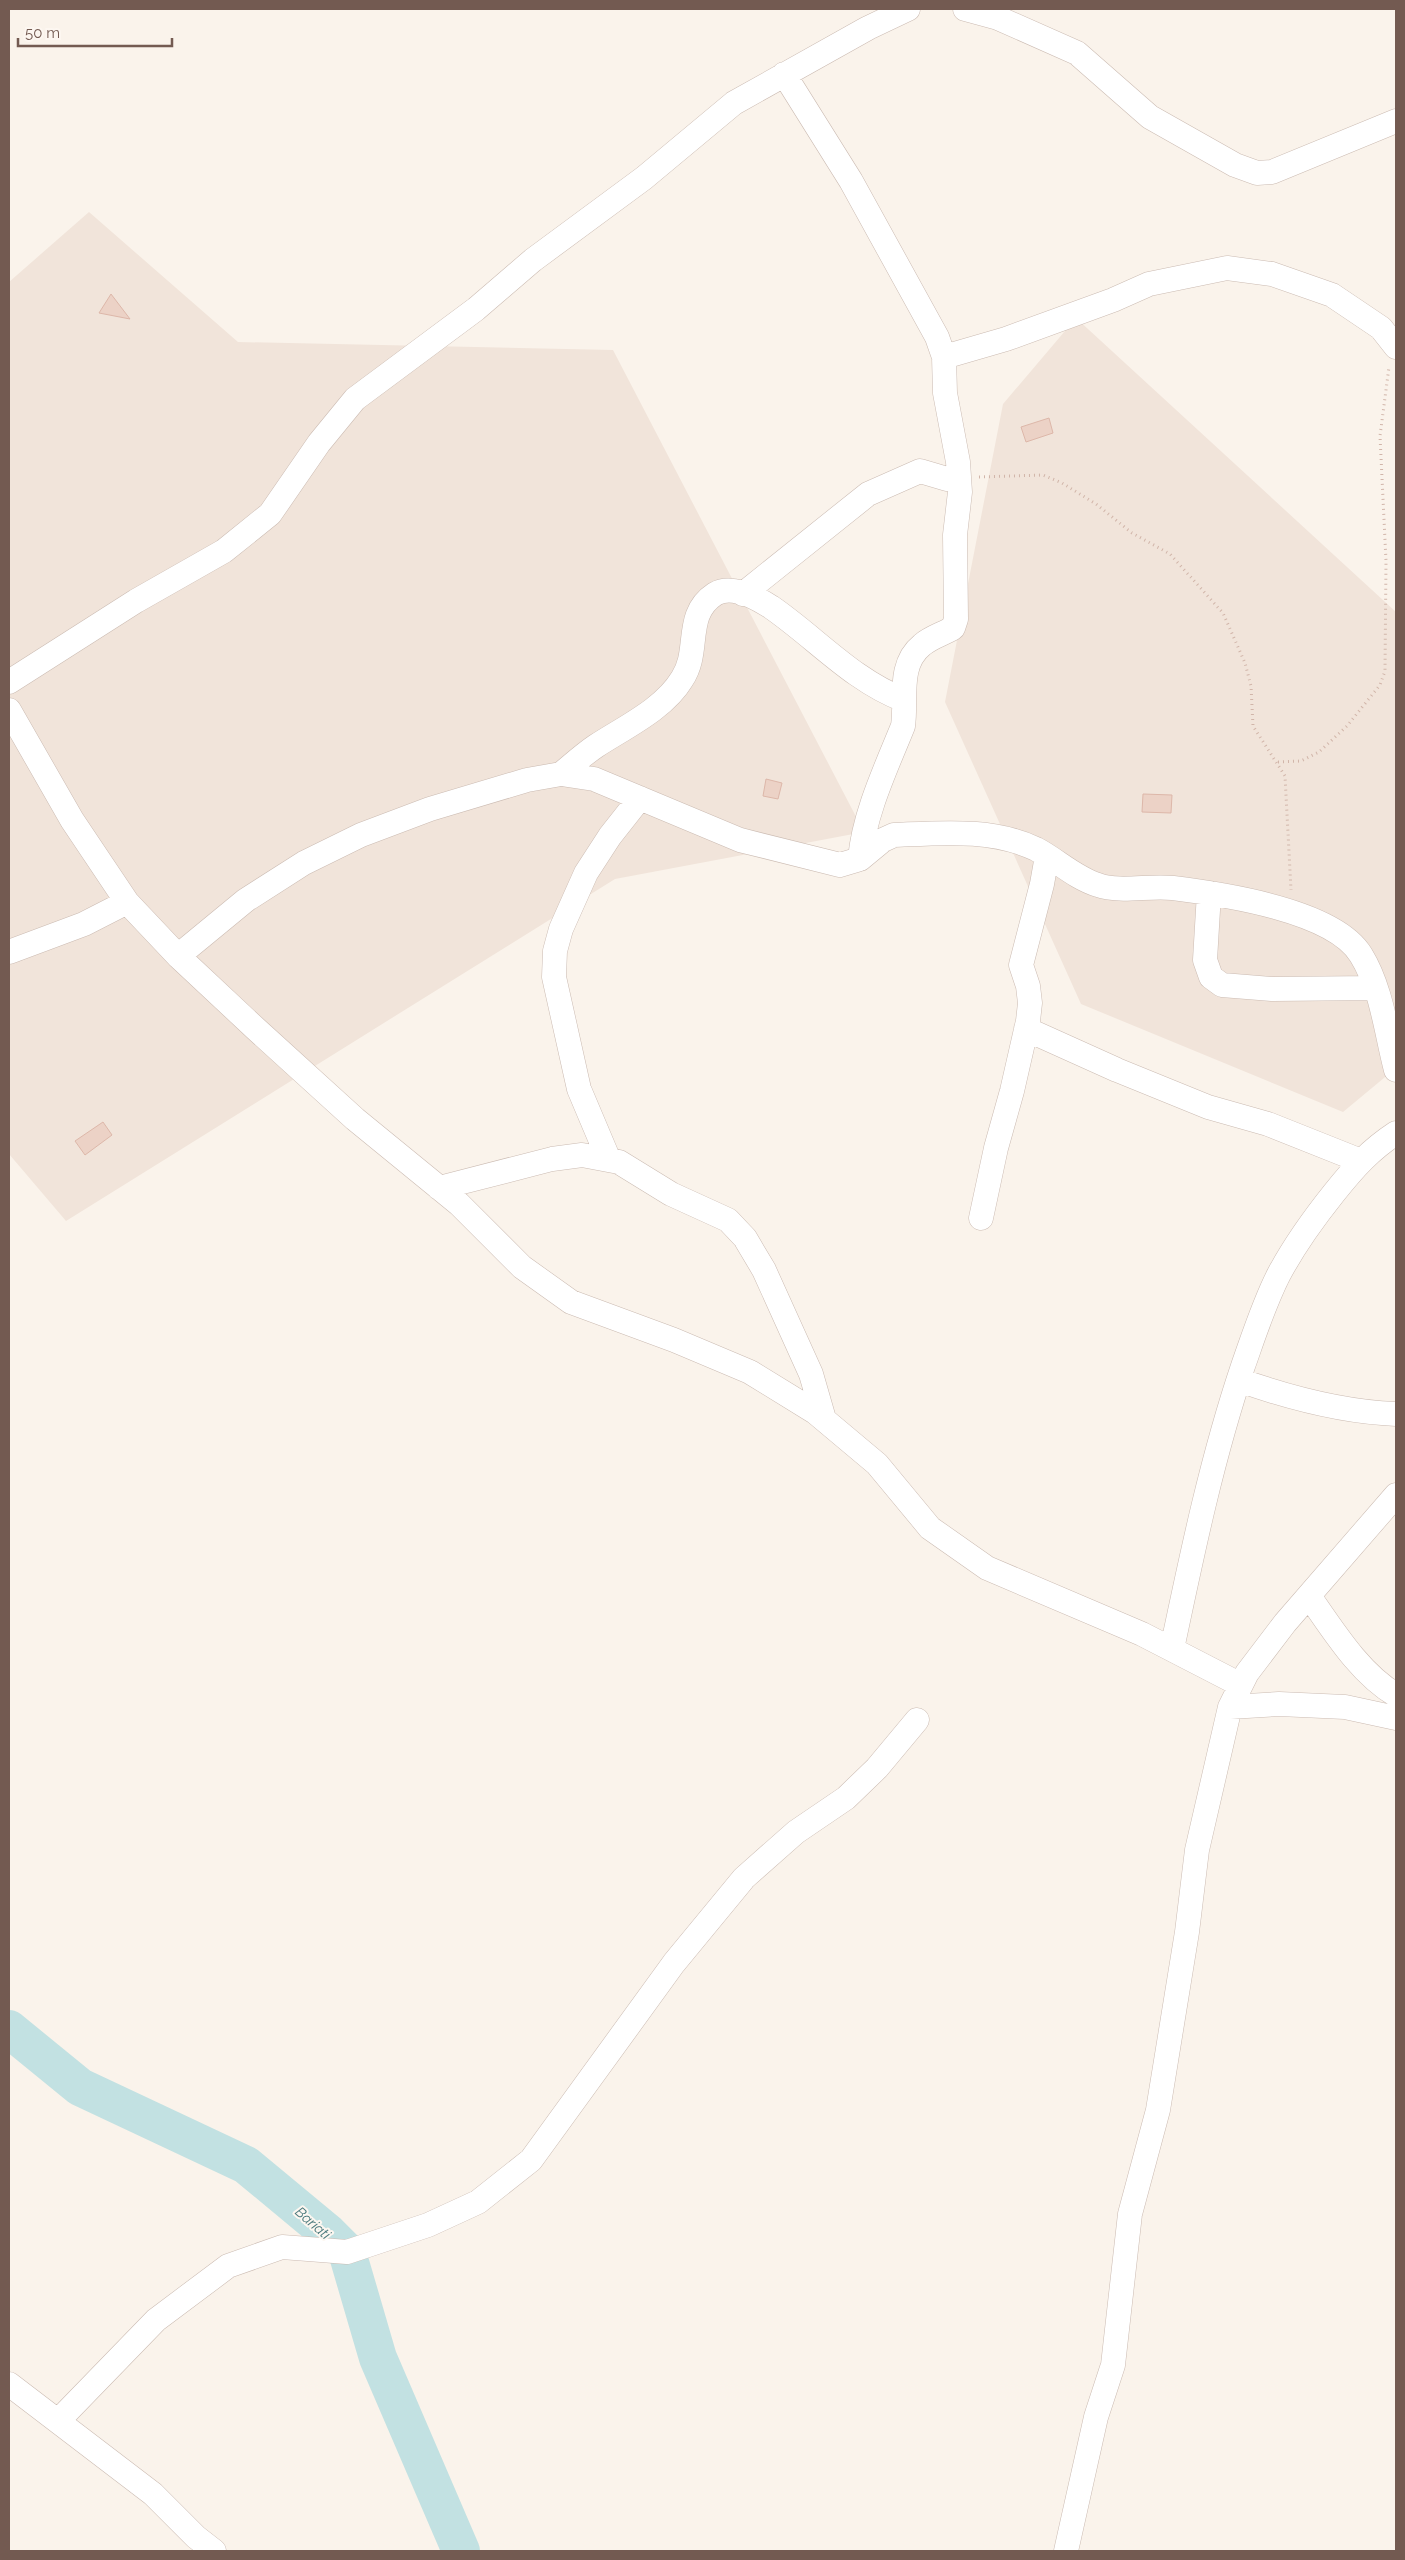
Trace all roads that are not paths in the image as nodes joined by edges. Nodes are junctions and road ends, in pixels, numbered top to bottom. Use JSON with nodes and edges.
{"nodes":[{"id":1,"x":908,"y":9,"type":"edge"},
{"id":2,"x":965,"y":9,"type":"edge"},
{"id":3,"x":875,"y":18,"type":"edge"},
{"id":4,"x":784,"y":74,"type":"junction"},
{"id":5,"x":1396,"y":121,"type":"edge"},
{"id":6,"x":1395,"y":346,"type":"edge"},
{"id":7,"x":944,"y":357,"type":"junction"},
{"id":8,"x":959,"y":478,"type":"junction"},
{"id":9,"x":743,"y":594,"type":"junction"},
{"id":10,"x":9,"y":682,"type":"edge"},
{"id":11,"x":904,"y":700,"type":"junction"},
{"id":12,"x":9,"y":710,"type":"edge"},
{"id":13,"x":561,"y":774,"type":"junction"},
{"id":14,"x":640,"y":798,"type":"junction"},
{"id":15,"x":1047,"y":856,"type":"junction"},
{"id":16,"x":860,"y":859,"type":"junction"},
{"id":17,"x":1209,"y":893,"type":"junction"},
{"id":18,"x":127,"y":902,"type":"junction"},
{"id":19,"x":9,"y":952,"type":"edge"},
{"id":20,"x":178,"y":956,"type":"junction"},
{"id":21,"x":1384,"y":998,"type":"edge"},
{"id":22,"x":1026,"y":1029,"type":"junction"},
{"id":23,"x":1396,"y":1070,"type":"edge"},
{"id":24,"x":1396,"y":1133,"type":"edge"},
{"id":25,"x":609,"y":1160,"type":"junction"},
{"id":26,"x":1361,"y":1161,"type":"junction"},
{"id":27,"x":439,"y":1188,"type":"junction"},
{"id":28,"x":981,"y":1218,"type":"dead end"},
{"id":29,"x":1239,"y":1380,"type":"junction"},
{"id":30,"x":1396,"y":1414,"type":"edge"},
{"id":31,"x":824,"y":1419,"type":"junction"},
{"id":32,"x":1396,"y":1495,"type":"edge"},
{"id":33,"x":1309,"y":1596,"type":"junction"},
{"id":34,"x":1172,"y":1649,"type":"junction"},
{"id":35,"x":1239,"y":1684,"type":"junction"},
{"id":36,"x":1396,"y":1695,"type":"edge"},
{"id":37,"x":1230,"y":1707,"type":"junction"},
{"id":38,"x":1396,"y":1718,"type":"edge"},
{"id":39,"x":917,"y":1720,"type":"dead end"},
{"id":40,"x":9,"y":2384,"type":"edge"},
{"id":41,"x":58,"y":2421,"type":"junction"},
{"id":42,"x":214,"y":2551,"type":"edge"},
{"id":43,"x":1066,"y":2551,"type":"edge"}],
"edges":[{"from":1,"to":3,"type":"street"},
{"from":2,"to":5,"type":"street"},
{"from":3,"to":4,"type":"street"},
{"from":4,"to":7,"type":"street"},
{"from":4,"to":10,"type":"street"},
{"from":6,"to":7,"type":"street"},
{"from":7,"to":8,"type":"street"},
{"from":8,"to":9,"type":"street"},
{"from":8,"to":11,"type":"street"},
{"from":9,"to":11,"type":"street"},
{"from":9,"to":13,"type":"street"},
{"from":11,"to":16,"type":"street"},
{"from":12,"to":18,"type":"street"},
{"from":13,"to":14,"type":"street"},
{"from":13,"to":20,"type":"street"},
{"from":14,"to":16,"type":"street"},
{"from":14,"to":25,"type":"street"},
{"from":15,"to":16,"type":"street"},
{"from":15,"to":17,"type":"street"},
{"from":15,"to":22,"type":"street"},
{"from":17,"to":21,"type":"street"},
{"from":17,"to":21,"type":"street"},
{"from":18,"to":19,"type":"street"},
{"from":18,"to":20,"type":"street"},
{"from":20,"to":27,"type":"street"},
{"from":21,"to":23,"type":"street"},
{"from":22,"to":26,"type":"street"},
{"from":22,"to":28,"type":"street"},
{"from":24,"to":26,"type":"street"},
{"from":25,"to":27,"type":"street"},
{"from":25,"to":31,"type":"street"},
{"from":26,"to":29,"type":"street"},
{"from":27,"to":31,"type":"street"},
{"from":29,"to":30,"type":"street"},
{"from":29,"to":34,"type":"street"},
{"from":31,"to":34,"type":"street"},
{"from":32,"to":33,"type":"street"},
{"from":33,"to":35,"type":"street"},
{"from":33,"to":36,"type":"street"},
{"from":34,"to":35,"type":"street"},
{"from":35,"to":37,"type":"street"},
{"from":37,"to":38,"type":"street"},
{"from":37,"to":43,"type":"street"},
{"from":39,"to":41,"type":"street"},
{"from":40,"to":41,"type":"street"},
{"from":41,"to":42,"type":"street"}]}
